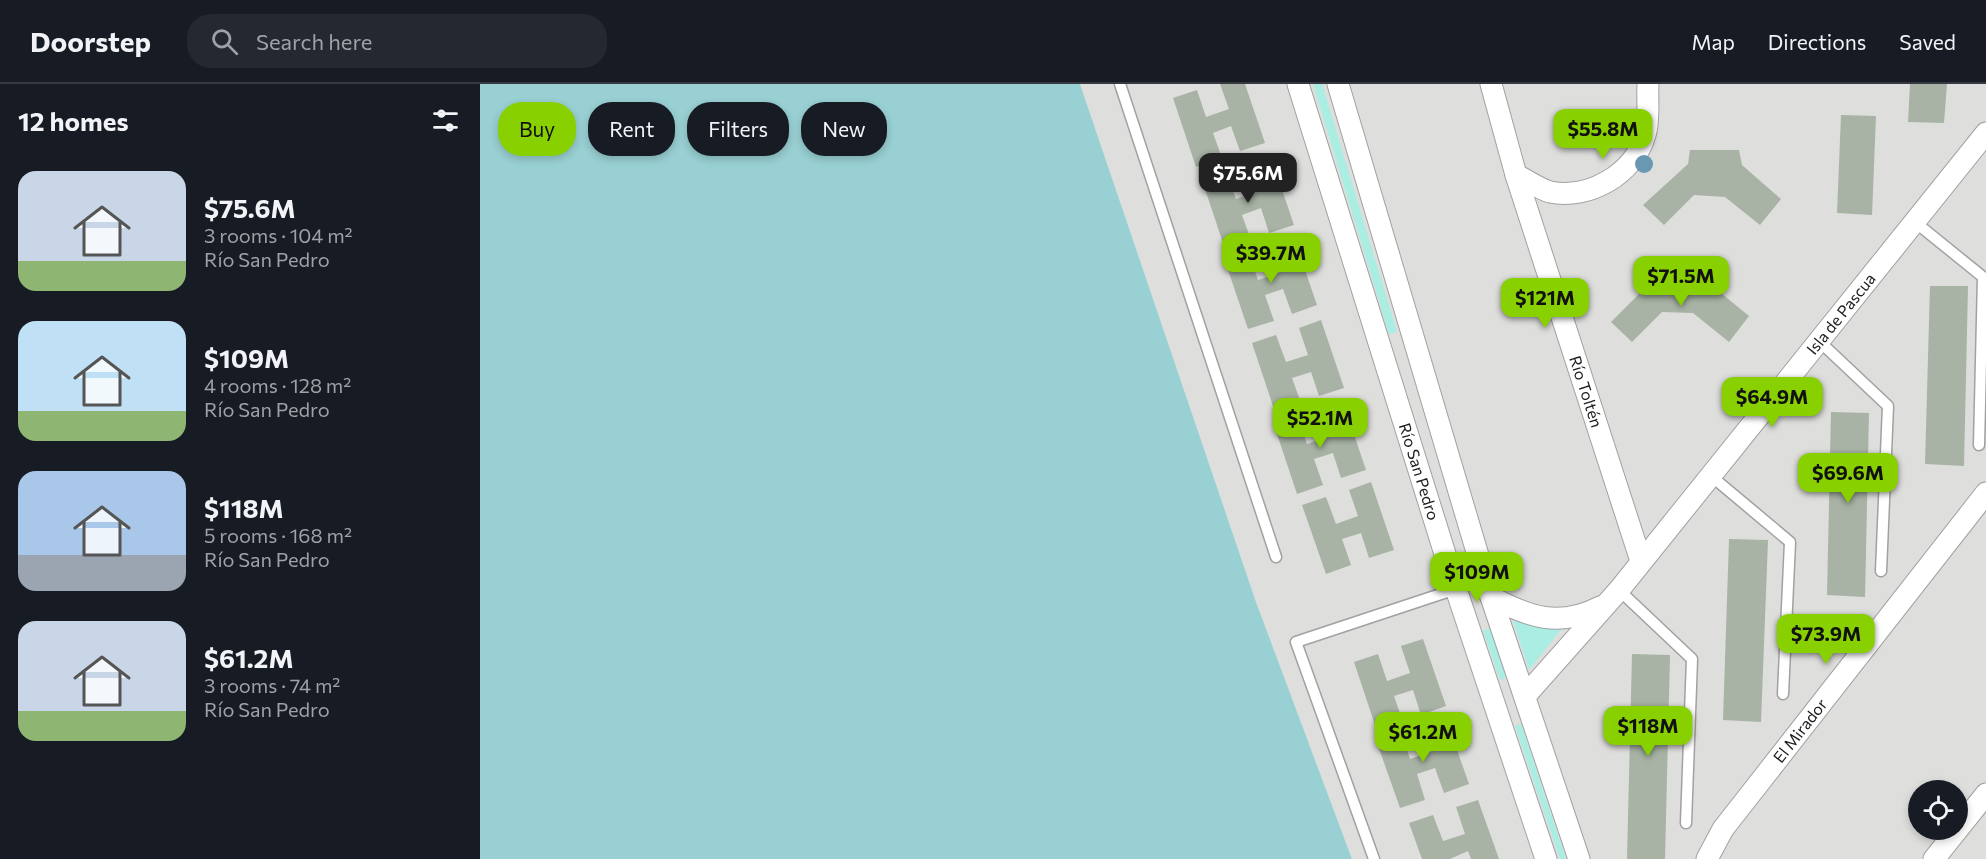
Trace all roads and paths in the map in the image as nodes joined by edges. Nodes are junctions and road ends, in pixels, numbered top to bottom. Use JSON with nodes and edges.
{"nodes":[{"id":1,"x":1120,"y":84,"type":"edge"},
{"id":2,"x":1298,"y":84,"type":"edge"},
{"id":3,"x":1338,"y":84,"type":"edge"},
{"id":4,"x":1491,"y":84,"type":"edge"},
{"id":5,"x":1648,"y":84,"type":"edge"},
{"id":6,"x":1986,"y":133,"type":"edge"},
{"id":7,"x":1516,"y":175,"type":"junction"},
{"id":8,"x":1915,"y":222,"type":"junction"},
{"id":9,"x":1818,"y":339,"type":"junction"},
{"id":10,"x":1979,"y":445,"type":"dead end"},
{"id":11,"x":1710,"y":475,"type":"junction"},
{"id":12,"x":1986,"y":493,"type":"edge"},
{"id":13,"x":1276,"y":557,"type":"dead end"},
{"id":14,"x":1641,"y":561,"type":"junction"},
{"id":15,"x":1881,"y":572,"type":"dead end"},
{"id":16,"x":1488,"y":588,"type":"junction"},
{"id":17,"x":1456,"y":589,"type":"junction"},
{"id":18,"x":1612,"y":597,"type":"junction"},
{"id":19,"x":1783,"y":694,"type":"dead end"},
{"id":20,"x":1525,"y":696,"type":"junction"},
{"id":21,"x":1986,"y":794,"type":"edge"},
{"id":22,"x":1686,"y":824,"type":"dead end"},
{"id":23,"x":1374,"y":859,"type":"edge"},
{"id":24,"x":1546,"y":859,"type":"edge"},
{"id":25,"x":1578,"y":859,"type":"edge"},
{"id":26,"x":1707,"y":859,"type":"edge"},
{"id":27,"x":1934,"y":859,"type":"edge"}],
"edges":[{"from":1,"to":13,"type":"lane"},
{"from":2,"to":17,"type":"street","name":"Río San Pedro"},
{"from":3,"to":16,"type":"street","name":"Río San Pedro"},
{"from":4,"to":7,"type":"street","name":"Río Toltén"},
{"from":5,"to":7,"type":"street"},
{"from":6,"to":8,"type":"street","name":"Isla de Pascua"},
{"from":7,"to":14,"type":"street","name":"Río Toltén"},
{"from":8,"to":9,"type":"street","name":"Isla de Pascua"},
{"from":8,"to":10,"type":"lane"},
{"from":9,"to":11,"type":"street","name":"Isla de Pascua"},
{"from":9,"to":15,"type":"lane"},
{"from":11,"to":14,"type":"street","name":"Isla de Pascua"},
{"from":11,"to":19,"type":"lane"},
{"from":12,"to":26,"type":"street","name":"El Mirador"},
{"from":14,"to":18,"type":"street","name":"Isla de Pascua"},
{"from":16,"to":17,"type":"street"},
{"from":16,"to":18,"type":"street","name":"Isla de Pascua"},
{"from":16,"to":20,"type":"street","name":"Río San Pedro"},
{"from":17,"to":23,"type":"lane"},
{"from":17,"to":24,"type":"street","name":"Río San Pedro"},
{"from":18,"to":20,"type":"street","name":"Isla de Pascua"},
{"from":18,"to":22,"type":"lane"},
{"from":20,"to":25,"type":"street","name":"Río San Pedro"},
{"from":21,"to":27,"type":"street"}]}
